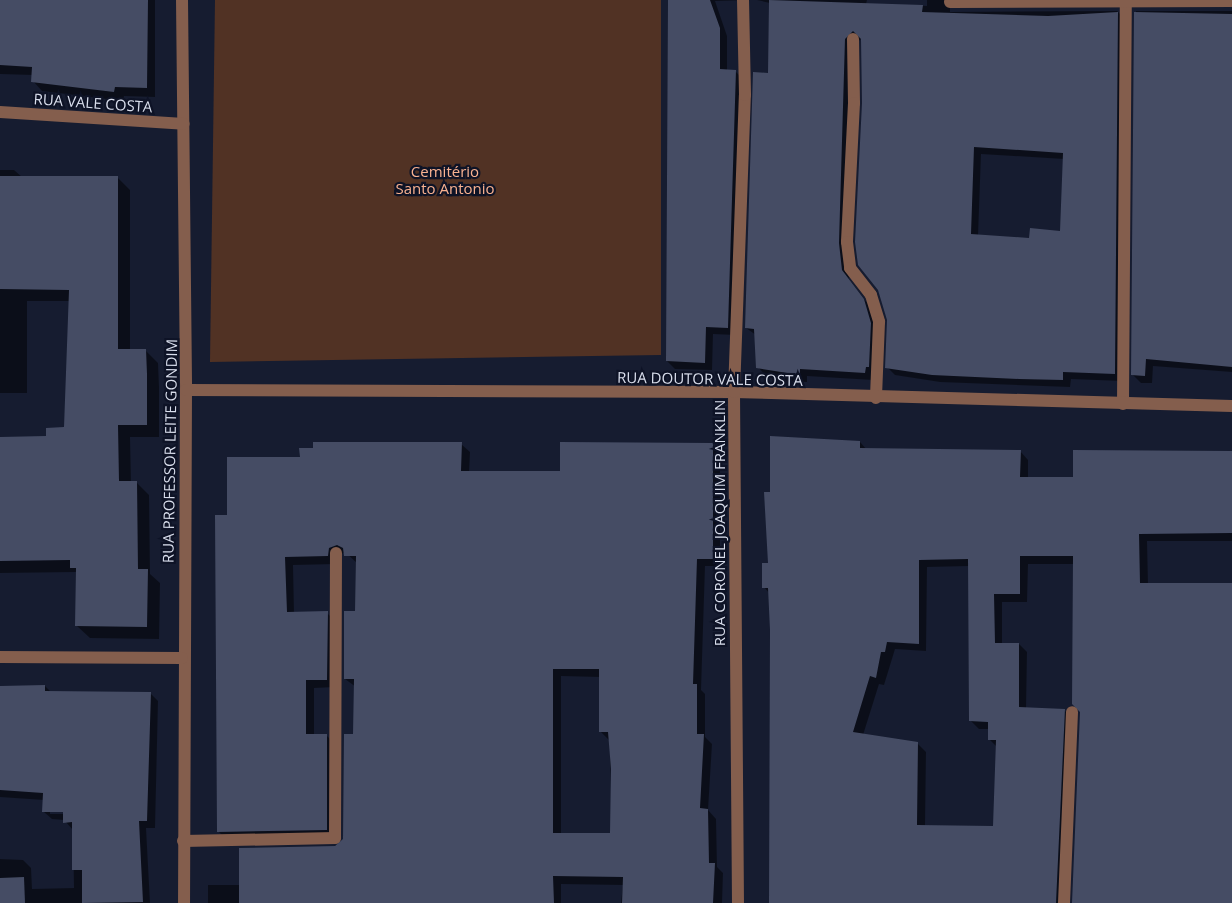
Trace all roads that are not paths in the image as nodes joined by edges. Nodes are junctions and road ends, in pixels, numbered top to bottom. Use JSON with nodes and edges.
{"nodes":[{"id":1,"x":182,"y":0,"type":"edge"},
{"id":2,"x":743,"y":0,"type":"edge"},
{"id":3,"x":1232,"y":1,"type":"edge"},
{"id":4,"x":950,"y":2,"type":"dead end"},
{"id":5,"x":1126,"y":2,"type":"junction"},
{"id":6,"x":853,"y":39,"type":"dead end"},
{"id":7,"x":0,"y":111,"type":"edge"},
{"id":8,"x":184,"y":124,"type":"junction"},
{"id":9,"x":186,"y":390,"type":"junction"},
{"id":10,"x":735,"y":392,"type":"junction"},
{"id":11,"x":876,"y":398,"type":"junction"},
{"id":12,"x":1123,"y":404,"type":"junction"},
{"id":13,"x":1232,"y":406,"type":"edge"},
{"id":14,"x":336,"y":553,"type":"dead end"},
{"id":15,"x":0,"y":657,"type":"edge"},
{"id":16,"x":182,"y":658,"type":"junction"},
{"id":17,"x":1072,"y":712,"type":"dead end"},
{"id":18,"x":183,"y":841,"type":"junction"},
{"id":19,"x":184,"y":903,"type":"edge"},
{"id":20,"x":738,"y":903,"type":"edge"},
{"id":21,"x":1064,"y":903,"type":"edge"}],
"edges":[{"from":1,"to":8,"type":"street","name":"RUA PROFESSOR LEITE GONDIM"},
{"from":2,"to":10,"type":"street","name":"RUA CORONEL JOAQUIM FRANKLIN"},
{"from":3,"to":5,"type":"street"},
{"from":4,"to":5,"type":"street"},
{"from":5,"to":12,"type":"street"},
{"from":6,"to":11,"type":"street"},
{"from":7,"to":8,"type":"street","name":"RUA VALE COSTA"},
{"from":8,"to":9,"type":"street","name":"RUA PROFESSOR LEITE GONDIM"},
{"from":9,"to":10,"type":"street","name":"RUA DOUTOR VALE COSTA"},
{"from":9,"to":16,"type":"street","name":"RUA PROFESSOR LEITE GONDIM"},
{"from":10,"to":11,"type":"street","name":"RUA DOUTOR VALE COSTA"},
{"from":10,"to":20,"type":"street","name":"RUA CORONEL JOAQUIM FRANKLIN"},
{"from":11,"to":12,"type":"street","name":"RUA DOUTOR VALE COSTA"},
{"from":12,"to":13,"type":"street","name":"RUA DOUTOR VALE COSTA"},
{"from":14,"to":18,"type":"street"},
{"from":15,"to":16,"type":"street"},
{"from":16,"to":18,"type":"street","name":"RUA PROFESSOR LEITE GONDIM"},
{"from":17,"to":21,"type":"street"},
{"from":18,"to":19,"type":"street","name":"RUA PROFESSOR LEITE GONDIM"}]}
